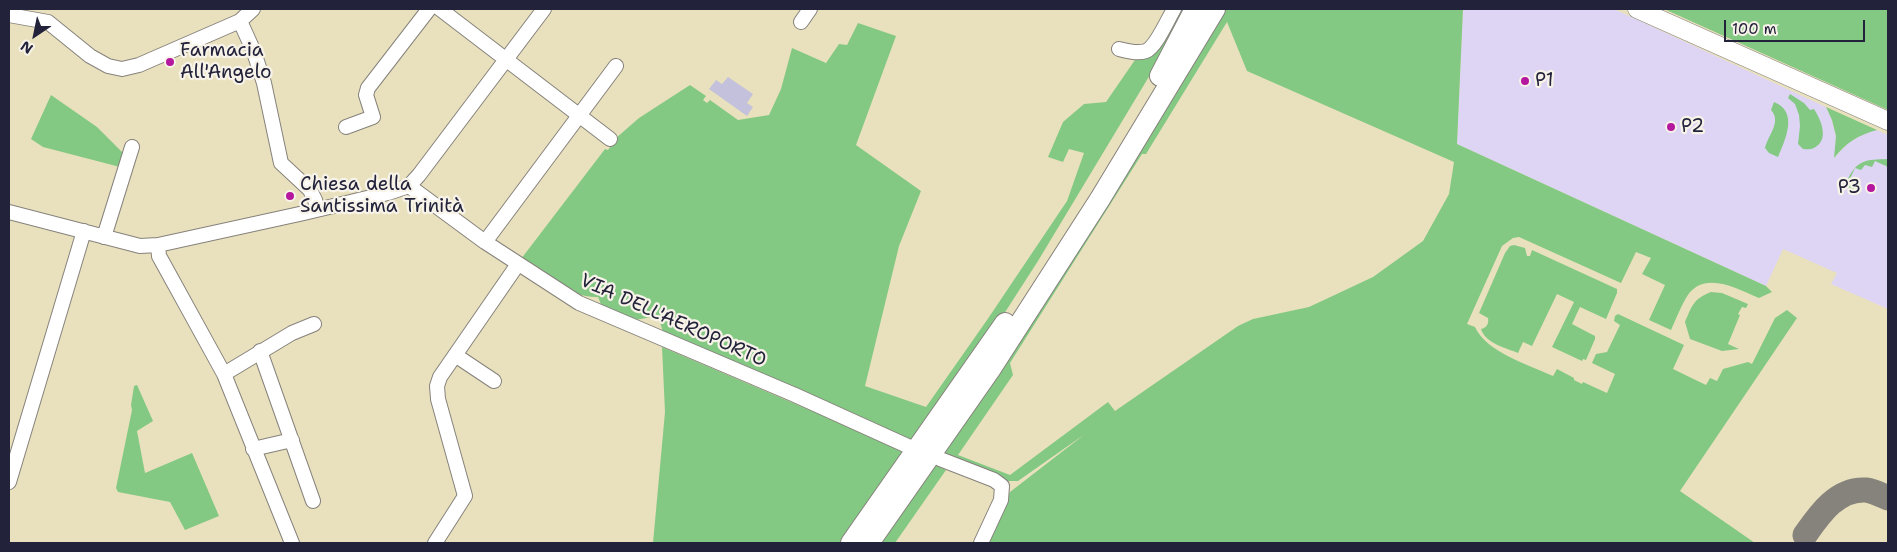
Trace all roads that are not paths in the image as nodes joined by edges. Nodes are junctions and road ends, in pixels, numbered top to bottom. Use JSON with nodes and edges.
{"nodes":[{"id":1,"x":253,"y":9,"type":"edge"},
{"id":2,"x":429,"y":9,"type":"edge"},
{"id":3,"x":440,"y":9,"type":"edge"},
{"id":4,"x":544,"y":9,"type":"edge"},
{"id":5,"x":810,"y":9,"type":"edge"},
{"id":6,"x":1174,"y":9,"type":"edge"},
{"id":7,"x":1195,"y":9,"type":"edge"},
{"id":8,"x":1215,"y":9,"type":"edge"},
{"id":9,"x":1637,"y":9,"type":"edge"},
{"id":10,"x":9,"y":15,"type":"edge"},
{"id":11,"x":240,"y":22,"type":"junction"},
{"id":12,"x":801,"y":22,"type":"dead end"},
{"id":13,"x":1119,"y":49,"type":"dead end"},
{"id":14,"x":505,"y":59,"type":"junction"},
{"id":15,"x":616,"y":66,"type":"dead end"},
{"id":16,"x":579,"y":115,"type":"junction"},
{"id":17,"x":1888,"y":121,"type":"edge"},
{"id":18,"x":346,"y":127,"type":"dead end"},
{"id":19,"x":610,"y":139,"type":"dead end"},
{"id":20,"x":132,"y":147,"type":"dead end"},
{"id":21,"x":409,"y":186,"type":"junction"},
{"id":22,"x":318,"y":209,"type":"junction"},
{"id":23,"x":9,"y":212,"type":"edge"},
{"id":24,"x":84,"y":231,"type":"junction"},
{"id":25,"x":104,"y":237,"type":"junction"},
{"id":26,"x":485,"y":242,"type":"junction"},
{"id":27,"x":158,"y":245,"type":"junction"},
{"id":28,"x":518,"y":264,"type":"junction"},
{"id":29,"x":314,"y":324,"type":"dead end"},
{"id":30,"x":260,"y":351,"type":"junction"},
{"id":31,"x":455,"y":355,"type":"junction"},
{"id":32,"x":224,"y":374,"type":"junction"},
{"id":33,"x":494,"y":381,"type":"dead end"},
{"id":34,"x":292,"y":440,"type":"junction"},
{"id":35,"x":912,"y":448,"type":"dead end"},
{"id":36,"x":253,"y":449,"type":"junction"},
{"id":37,"x":940,"y":459,"type":"dead end"},
{"id":38,"x":9,"y":482,"type":"edge"},
{"id":39,"x":313,"y":501,"type":"dead end"},
{"id":40,"x":292,"y":543,"type":"edge"},
{"id":41,"x":435,"y":543,"type":"edge"},
{"id":42,"x":851,"y":543,"type":"edge"},
{"id":43,"x":869,"y":543,"type":"edge"},
{"id":44,"x":981,"y":543,"type":"edge"}],
"edges":[{"from":1,"to":11,"type":"street"},
{"from":2,"to":18,"type":"street"},
{"from":3,"to":14,"type":"street"},
{"from":4,"to":14,"type":"street"},
{"from":5,"to":12,"type":"street"},
{"from":6,"to":13,"type":"street"},
{"from":7,"to":42,"type":"highway"},
{"from":8,"to":43,"type":"highway"},
{"from":9,"to":17,"type":"main road"},
{"from":10,"to":11,"type":"street"},
{"from":11,"to":22,"type":"street"},
{"from":14,"to":16,"type":"street"},
{"from":14,"to":21,"type":"street"},
{"from":15,"to":16,"type":"street"},
{"from":16,"to":19,"type":"street"},
{"from":16,"to":26,"type":"street"},
{"from":20,"to":25,"type":"street"},
{"from":21,"to":22,"type":"street"},
{"from":21,"to":26,"type":"street","name":"VIA DELL'AEROPORTO"},
{"from":22,"to":27,"type":"street"},
{"from":23,"to":24,"type":"street"},
{"from":24,"to":25,"type":"street"},
{"from":24,"to":38,"type":"street"},
{"from":25,"to":27,"type":"street"},
{"from":26,"to":28,"type":"street","name":"VIA DELL'AEROPORTO"},
{"from":27,"to":32,"type":"street"},
{"from":28,"to":31,"type":"street"},
{"from":28,"to":35,"type":"street","name":"VIA DELL'AEROPORTO"},
{"from":29,"to":30,"type":"street"},
{"from":30,"to":32,"type":"street"},
{"from":30,"to":34,"type":"street"},
{"from":31,"to":33,"type":"street"},
{"from":31,"to":41,"type":"street"},
{"from":32,"to":36,"type":"street"},
{"from":34,"to":36,"type":"street"},
{"from":34,"to":39,"type":"street"},
{"from":36,"to":40,"type":"street"},
{"from":37,"to":44,"type":"street"}]}
